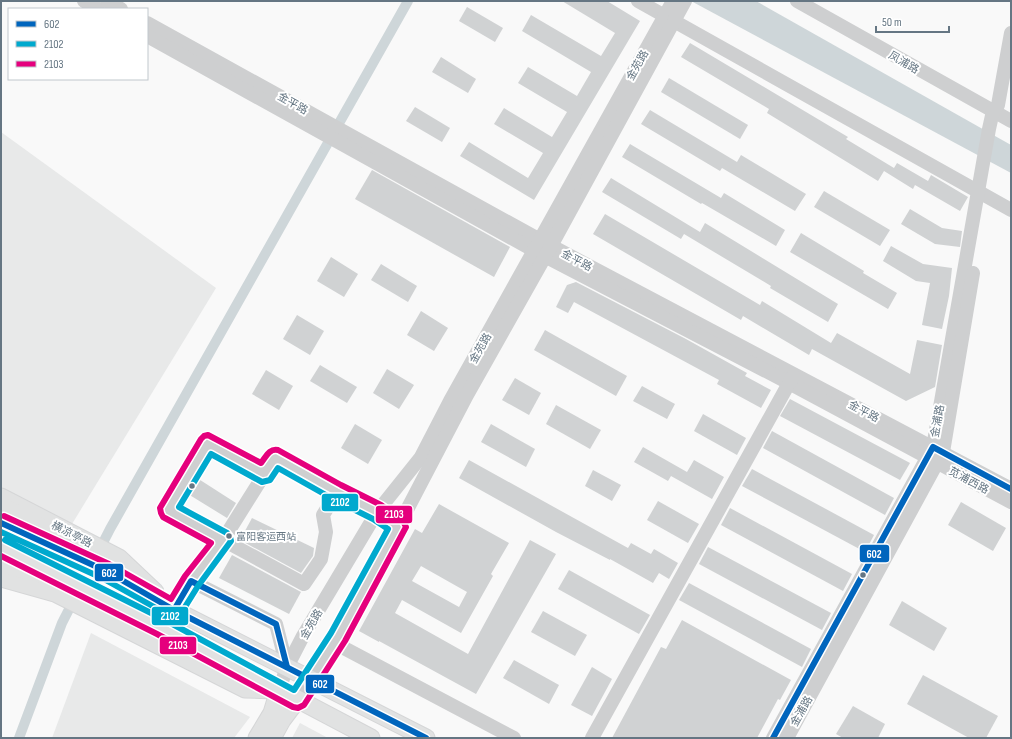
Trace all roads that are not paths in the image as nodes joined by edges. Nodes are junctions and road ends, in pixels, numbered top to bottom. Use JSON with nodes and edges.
{"nodes":[{"id":1,"x":84,"y":1,"type":"edge"},
{"id":2,"x":107,"y":1,"type":"edge"},
{"id":3,"x":638,"y":1,"type":"edge"},
{"id":4,"x":797,"y":1,"type":"edge"},
{"id":5,"x":816,"y":1,"type":"edge"},
{"id":6,"x":680,"y":2,"type":"edge"},
{"id":7,"x":96,"y":8,"type":"edge"},
{"id":8,"x":119,"y":8,"type":"edge"},
{"id":9,"x":669,"y":19,"type":"junction"},
{"id":10,"x":148,"y":24,"type":"edge"},
{"id":11,"x":1011,"y":32,"type":"edge"},
{"id":12,"x":148,"y":37,"type":"edge"},
{"id":13,"x":1003,"y":113,"type":"edge"},
{"id":14,"x":315,"y":122,"type":"junction"},
{"id":15,"x":352,"y":143,"type":"junction"},
{"id":16,"x":982,"y":195,"type":"junction"},
{"id":17,"x":1011,"y":210,"type":"edge"},
{"id":18,"x":543,"y":248,"type":"junction"},
{"id":19,"x":791,"y":379,"type":"junction"},
{"id":20,"x":935,"y":455,"type":"junction"},
{"id":21,"x":264,"y":474,"type":"junction"},
{"id":22,"x":1011,"y":489,"type":"edge"},
{"id":23,"x":336,"y":492,"type":"junction"},
{"id":24,"x":1,"y":497,"type":"edge"},
{"id":25,"x":1011,"y":502,"type":"edge"},
{"id":26,"x":1,"y":507,"type":"edge"},
{"id":27,"x":377,"y":512,"type":"junction"},
{"id":28,"x":1,"y":523,"type":"edge"},
{"id":29,"x":398,"y":527,"type":"junction"},
{"id":30,"x":223,"y":540,"type":"junction"},
{"id":31,"x":1,"y":547,"type":"edge"},
{"id":32,"x":78,"y":547,"type":"junction"},
{"id":33,"x":1,"y":563,"type":"edge"},
{"id":34,"x":1,"y":578,"type":"edge"},
{"id":35,"x":191,"y":581,"type":"junction"},
{"id":36,"x":58,"y":585,"type":"junction"},
{"id":37,"x":174,"y":610,"type":"junction"},
{"id":38,"x":342,"y":647,"type":"dead end"},
{"id":39,"x":287,"y":667,"type":"junction"},
{"id":40,"x":311,"y":680,"type":"junction"},
{"id":41,"x":279,"y":690,"type":"junction"},
{"id":42,"x":297,"y":700,"type":"junction"},
{"id":43,"x":257,"y":738,"type":"edge"},
{"id":44,"x":272,"y":738,"type":"edge"},
{"id":45,"x":371,"y":738,"type":"edge"},
{"id":46,"x":426,"y":738,"type":"edge"},
{"id":47,"x":514,"y":738,"type":"edge"},
{"id":48,"x":592,"y":738,"type":"edge"},
{"id":49,"x":773,"y":738,"type":"edge"},
{"id":50,"x":787,"y":738,"type":"edge"}],
"edges":[{"from":1,"to":7,"type":"street"},
{"from":2,"to":8,"type":"street"},
{"from":3,"to":9,"type":"street"},
{"from":4,"to":13,"type":"street","name":"凤浦路"},
{"from":5,"to":13,"type":"street","name":"凤浦路"},
{"from":6,"to":9,"type":"street"},
{"from":9,"to":16,"type":"street"},
{"from":9,"to":18,"type":"street"},
{"from":10,"to":14,"type":"street","name":"金平路"},
{"from":11,"to":13,"type":"street"},
{"from":12,"to":14,"type":"street"},
{"from":13,"to":16,"type":"street","name":"金浦路"},
{"from":14,"to":15,"type":"street","name":"金平路"},
{"from":15,"to":18,"type":"street","name":"金平路"},
{"from":15,"to":18,"type":"street","name":"金平路"},
{"from":16,"to":17,"type":"street"},
{"from":16,"to":20,"type":"street","name":"金浦路"},
{"from":18,"to":19,"type":"street","name":"金平路"},
{"from":18,"to":27,"type":"street","name":"金苑路"},
{"from":18,"to":29,"type":"street"},
{"from":19,"to":20,"type":"street","name":"金平路"},
{"from":19,"to":48,"type":"street"},
{"from":20,"to":22,"type":"street","name":"金平路"},
{"from":20,"to":25,"type":"street","name":"苋浦西路"},
{"from":20,"to":49,"type":"street","name":"金浦路"},
{"from":20,"to":50,"type":"street","name":"金浦路"},
{"from":21,"to":23,"type":"street"},
{"from":21,"to":30,"type":"street"},
{"from":21,"to":30,"type":"street"},
{"from":23,"to":27,"type":"street"},
{"from":23,"to":30,"type":"street"},
{"from":24,"to":32,"type":"main road","name":"横凉亭路"},
{"from":26,"to":32,"type":"highway"},
{"from":27,"to":29,"type":"street"},
{"from":27,"to":39,"type":"street","name":"金苑路"},
{"from":28,"to":32,"type":"main road","name":"横凉亭路"},
{"from":29,"to":40,"type":"street"},
{"from":30,"to":35,"type":"street"},
{"from":31,"to":36,"type":"main road"},
{"from":32,"to":37,"type":"main road","name":"横凉亭路"},
{"from":32,"to":37,"type":"main road","name":"横凉亭路"},
{"from":33,"to":36,"type":"highway"},
{"from":34,"to":36,"type":"main road"},
{"from":35,"to":37,"type":"street"},
{"from":35,"to":39,"type":"street"},
{"from":36,"to":41,"type":"main road"},
{"from":37,"to":39,"type":"main road","name":"横凉亭路"},
{"from":38,"to":47,"type":"street"},
{"from":39,"to":40,"type":"main road","name":"横凉亭路"},
{"from":39,"to":41,"type":"street","name":"金苑路"},
{"from":40,"to":42,"type":"street"},
{"from":40,"to":46,"type":"main road","name":"横凉亭路"},
{"from":41,"to":42,"type":"main road"},
{"from":41,"to":43,"type":"main road"},
{"from":42,"to":44,"type":"main road"},
{"from":42,"to":45,"type":"main road"}]}
